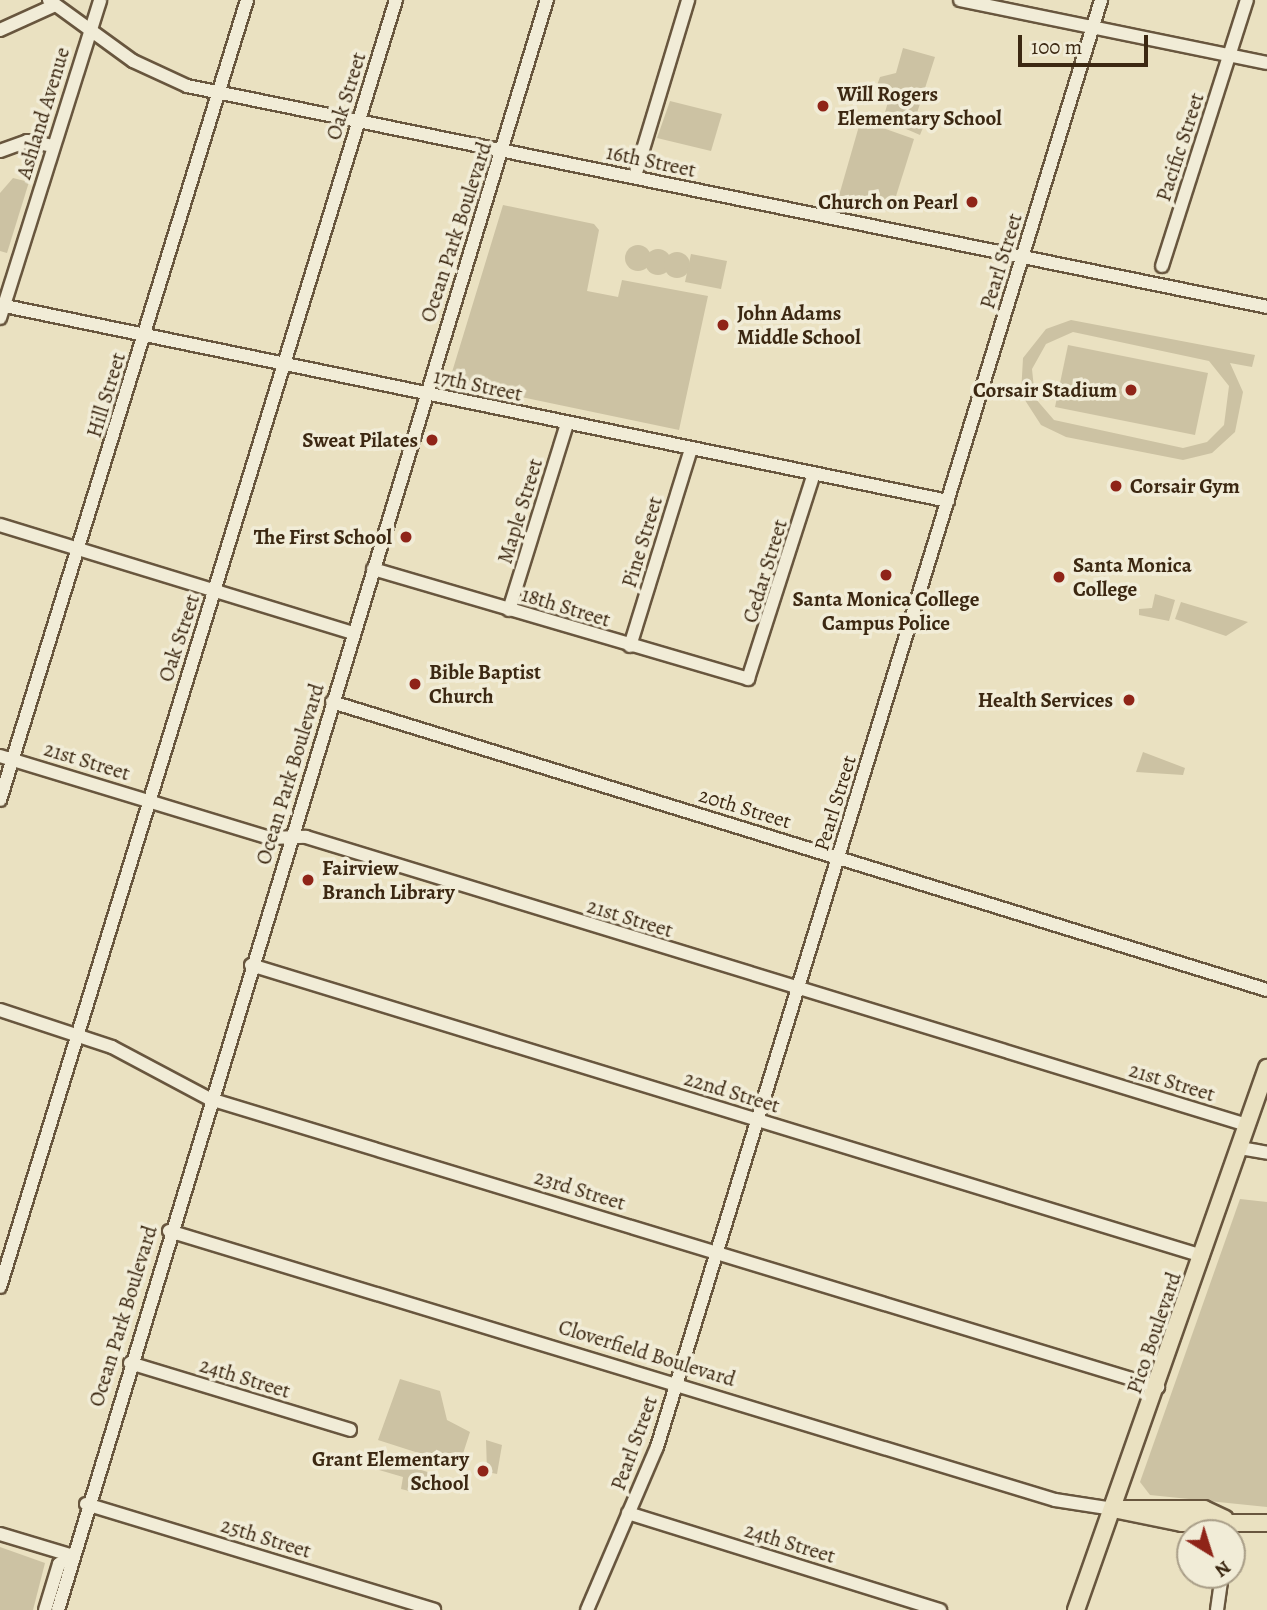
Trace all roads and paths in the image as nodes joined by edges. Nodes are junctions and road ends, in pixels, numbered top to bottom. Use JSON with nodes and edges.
{"nodes":[{"id":1,"x":100,"y":0,"type":"edge"},
{"id":2,"x":247,"y":0,"type":"edge"},
{"id":3,"x":396,"y":0,"type":"edge"},
{"id":4,"x":547,"y":0,"type":"edge"},
{"id":5,"x":688,"y":0,"type":"edge"},
{"id":6,"x":963,"y":0,"type":"edge"},
{"id":7,"x":1101,"y":0,"type":"edge"},
{"id":8,"x":1247,"y":0,"type":"edge"},
{"id":9,"x":52,"y":2,"type":"edge"},
{"id":10,"x":1093,"y":27,"type":"junction"},
{"id":11,"x":0,"y":30,"type":"edge"},
{"id":12,"x":89,"y":30,"type":"junction"},
{"id":13,"x":1230,"y":55,"type":"junction"},
{"id":14,"x":1267,"y":63,"type":"edge"},
{"id":15,"x":218,"y":93,"type":"junction"},
{"id":16,"x":359,"y":121,"type":"junction"},
{"id":17,"x":53,"y":146,"type":"junction"},
{"id":18,"x":503,"y":150,"type":"junction"},
{"id":19,"x":0,"y":151,"type":"edge"},
{"id":20,"x":635,"y":176,"type":"junction"},
{"id":21,"x":1022,"y":258,"type":"junction"},
{"id":22,"x":1162,"y":266,"type":"dead end"},
{"id":23,"x":1267,"y":307,"type":"edge"},
{"id":24,"x":1,"y":309,"type":"edge"},
{"id":25,"x":145,"y":335,"type":"junction"},
{"id":26,"x":284,"y":364,"type":"junction"},
{"id":27,"x":426,"y":394,"type":"junction"},
{"id":28,"x":567,"y":424,"type":"junction"},
{"id":29,"x":691,"y":449,"type":"junction"},
{"id":30,"x":814,"y":474,"type":"junction"},
{"id":31,"x":948,"y":501,"type":"junction"},
{"id":32,"x":0,"y":525,"type":"edge"},
{"id":33,"x":79,"y":548,"type":"junction"},
{"id":34,"x":373,"y":569,"type":"junction"},
{"id":35,"x":215,"y":590,"type":"junction"},
{"id":36,"x":509,"y":610,"type":"junction"},
{"id":37,"x":353,"y":633,"type":"junction"},
{"id":38,"x":630,"y":646,"type":"junction"},
{"id":39,"x":748,"y":679,"type":"joint"},
{"id":40,"x":332,"y":702,"type":"junction"},
{"id":41,"x":6,"y":758,"type":"edge"},
{"id":42,"x":0,"y":800,"type":"edge"},
{"id":43,"x":150,"y":800,"type":"junction"},
{"id":44,"x":292,"y":838,"type":"junction"},
{"id":45,"x":839,"y":856,"type":"junction"},
{"id":46,"x":251,"y":965,"type":"junction"},
{"id":47,"x":799,"y":989,"type":"junction"},
{"id":48,"x":1267,"y":990,"type":"edge"},
{"id":49,"x":0,"y":1010,"type":"edge"},
{"id":50,"x":77,"y":1034,"type":"junction"},
{"id":51,"x":1267,"y":1068,"type":"edge"},
{"id":52,"x":209,"y":1099,"type":"junction"},
{"id":53,"x":757,"y":1120,"type":"junction"},
{"id":54,"x":1247,"y":1125,"type":"junction"},
{"id":55,"x":1240,"y":1147,"type":"junction"},
{"id":56,"x":1267,"y":1153,"type":"edge"},
{"id":57,"x":169,"y":1231,"type":"junction"},
{"id":58,"x":717,"y":1252,"type":"junction"},
{"id":59,"x":1202,"y":1256,"type":"junction"},
{"id":60,"x":0,"y":1287,"type":"edge"},
{"id":61,"x":130,"y":1363,"type":"junction"},
{"id":62,"x":676,"y":1384,"type":"junction"},
{"id":63,"x":1157,"y":1387,"type":"junction"},
{"id":64,"x":350,"y":1430,"type":"dead end"},
{"id":65,"x":86,"y":1504,"type":"junction"},
{"id":66,"x":1113,"y":1510,"type":"junction"},
{"id":67,"x":628,"y":1513,"type":"junction"},
{"id":68,"x":1176,"y":1521,"type":"edge"},
{"id":69,"x":1246,"y":1523,"type":"edge"},
{"id":70,"x":1267,"y":1523,"type":"edge"},
{"id":71,"x":0,"y":1534,"type":"edge"},
{"id":72,"x":69,"y":1557,"type":"junction"},
{"id":73,"x":1220,"y":1589,"type":"edge"},
{"id":74,"x":45,"y":1610,"type":"edge"},
{"id":75,"x":58,"y":1610,"type":"edge"},
{"id":76,"x":434,"y":1610,"type":"edge"},
{"id":77,"x":587,"y":1610,"type":"edge"},
{"id":78,"x":940,"y":1610,"type":"edge"},
{"id":79,"x":1076,"y":1610,"type":"edge"},
{"id":80,"x":1217,"y":1610,"type":"edge"}],
"edges":[{"from":1,"to":12,"type":"street","name":"Ashland Avenue"},
{"from":2,"to":15,"type":"street","name":"Hill Street"},
{"from":3,"to":16,"type":"street","name":"Oak Street"},
{"from":4,"to":18,"type":"street","name":"Ocean Park Boulevard"},
{"from":5,"to":20,"type":"street"},
{"from":6,"to":10,"type":"street"},
{"from":7,"to":10,"type":"street","name":"Pearl Street"},
{"from":8,"to":13,"type":"street","name":"Pacific Street"},
{"from":9,"to":11,"type":"street"},
{"from":9,"to":12,"type":"street","name":"16th Street"},
{"from":10,"to":13,"type":"street"},
{"from":10,"to":21,"type":"street","name":"Pearl Street"},
{"from":12,"to":15,"type":"street","name":"16th Street"},
{"from":12,"to":17,"type":"street","name":"Ashland Avenue"},
{"from":13,"to":14,"type":"street"},
{"from":13,"to":22,"type":"street","name":"Pacific Street"},
{"from":15,"to":16,"type":"street","name":"16th Street"},
{"from":15,"to":25,"type":"street","name":"Hill Street"},
{"from":16,"to":18,"type":"street","name":"16th Street"},
{"from":16,"to":26,"type":"street","name":"Oak Street"},
{"from":17,"to":19,"type":"street"},
{"from":17,"to":24,"type":"street","name":"Ashland Avenue"},
{"from":18,"to":20,"type":"street","name":"16th Street"},
{"from":18,"to":27,"type":"street","name":"Ocean Park Boulevard"},
{"from":20,"to":21,"type":"street","name":"16th Street"},
{"from":21,"to":23,"type":"street","name":"16th Street"},
{"from":21,"to":31,"type":"street","name":"Pearl Street"},
{"from":24,"to":25,"type":"street","name":"17th Street"},
{"from":25,"to":26,"type":"street","name":"17th Street"},
{"from":25,"to":33,"type":"street","name":"Hill Street"},
{"from":26,"to":27,"type":"street","name":"17th Street"},
{"from":26,"to":35,"type":"street","name":"Oak Street"},
{"from":27,"to":28,"type":"street","name":"17th Street"},
{"from":27,"to":34,"type":"street","name":"Ocean Park Boulevard"},
{"from":28,"to":29,"type":"street","name":"17th Street"},
{"from":28,"to":36,"type":"street","name":"Maple Street"},
{"from":29,"to":30,"type":"street","name":"17th Street"},
{"from":29,"to":38,"type":"street","name":"Pine Street"},
{"from":30,"to":31,"type":"street","name":"17th Street"},
{"from":30,"to":39,"type":"street","name":"Cedar Street"},
{"from":31,"to":45,"type":"street","name":"Pearl Street"},
{"from":32,"to":33,"type":"street"},
{"from":33,"to":35,"type":"street"},
{"from":33,"to":41,"type":"street","name":"Hill Street"},
{"from":34,"to":36,"type":"street","name":"18th Street"},
{"from":34,"to":37,"type":"street","name":"Ocean Park Boulevard"},
{"from":35,"to":37,"type":"street"},
{"from":35,"to":43,"type":"street","name":"Oak Street"},
{"from":36,"to":38,"type":"street","name":"18th Street"},
{"from":37,"to":40,"type":"street","name":"Ocean Park Boulevard"},
{"from":38,"to":39,"type":"street","name":"18th Street"},
{"from":40,"to":44,"type":"street","name":"Ocean Park Boulevard"},
{"from":40,"to":45,"type":"street","name":"20th Street"},
{"from":41,"to":42,"type":"street","name":"Hill Street"},
{"from":41,"to":43,"type":"street","name":"21st Street"},
{"from":43,"to":44,"type":"street","name":"21st Street"},
{"from":43,"to":50,"type":"street","name":"Oak Street"},
{"from":44,"to":46,"type":"street","name":"Ocean Park Boulevard"},
{"from":44,"to":47,"type":"street","name":"21st Street"},
{"from":45,"to":47,"type":"street","name":"Pearl Street"},
{"from":45,"to":48,"type":"street","name":"20th Street"},
{"from":46,"to":52,"type":"street","name":"Ocean Park Boulevard"},
{"from":46,"to":53,"type":"street","name":"22nd Street"},
{"from":47,"to":53,"type":"street","name":"Pearl Street"},
{"from":47,"to":54,"type":"street","name":"21st Street"},
{"from":49,"to":50,"type":"street","name":"23rd Street"},
{"from":50,"to":52,"type":"street","name":"23rd Street"},
{"from":50,"to":60,"type":"street","name":"Oak Street"},
{"from":51,"to":54,"type":"main road","name":"Pico Boulevard"},
{"from":52,"to":57,"type":"street","name":"Ocean Park Boulevard"},
{"from":52,"to":58,"type":"street","name":"23rd Street"},
{"from":53,"to":58,"type":"street","name":"Pearl Street"},
{"from":53,"to":59,"type":"street","name":"22nd Street"},
{"from":54,"to":55,"type":"main road","name":"Pico Boulevard"},
{"from":55,"to":56,"type":"street"},
{"from":55,"to":59,"type":"main road","name":"Pico Boulevard"},
{"from":57,"to":61,"type":"street","name":"Ocean Park Boulevard"},
{"from":57,"to":62,"type":"street","name":"Cloverfield Boulevard"},
{"from":58,"to":62,"type":"street","name":"Pearl Street"},
{"from":58,"to":63,"type":"street","name":"23rd Street"},
{"from":59,"to":63,"type":"main road","name":"Pico Boulevard"},
{"from":61,"to":64,"type":"street","name":"24th Street"},
{"from":61,"to":65,"type":"street","name":"Ocean Park Boulevard"},
{"from":62,"to":66,"type":"street","name":"Cloverfield Boulevard"},
{"from":62,"to":67,"type":"street","name":"Pearl Street"},
{"from":63,"to":66,"type":"main road","name":"Pico Boulevard"},
{"from":65,"to":72,"type":"street","name":"Ocean Park Boulevard"},
{"from":65,"to":76,"type":"street","name":"25th Street"},
{"from":66,"to":68,"type":"main road","name":"Cloverfield Boulevard"},
{"from":66,"to":79,"type":"main road","name":"Pico Boulevard"},
{"from":67,"to":77,"type":"street","name":"Pearl Street"},
{"from":67,"to":78,"type":"street","name":"24th Street"},
{"from":69,"to":70,"type":"main road","name":"Cloverfield Boulevard"},
{"from":71,"to":72,"type":"street"},
{"from":72,"to":74,"type":"street","name":"Ocean Park Boulevard"},
{"from":72,"to":75,"type":"street","name":"Ocean Park Boulevard"},
{"from":73,"to":80,"type":"street"}]}
